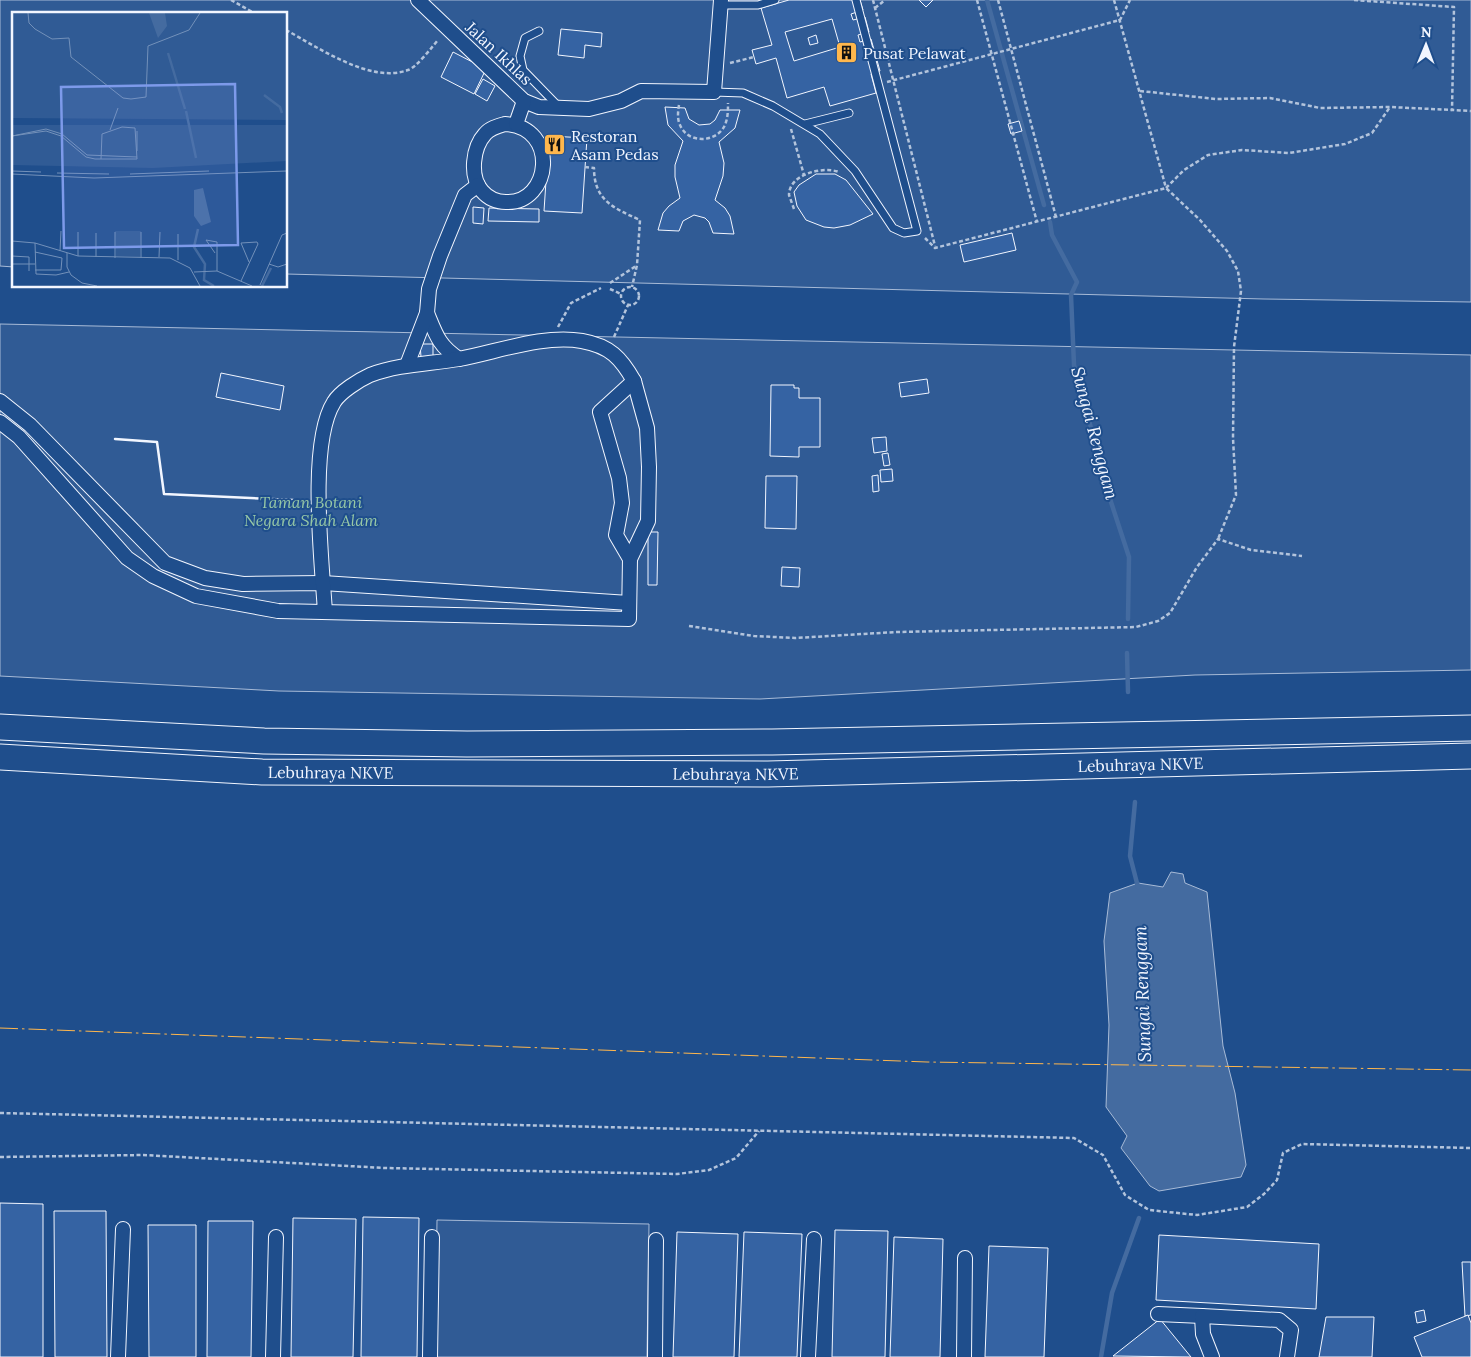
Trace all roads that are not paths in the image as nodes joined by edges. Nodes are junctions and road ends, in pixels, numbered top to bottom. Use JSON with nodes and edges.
{"nodes":[{"id":1,"x":418,"y":0,"type":"edge"},
{"id":2,"x":774,"y":0,"type":"edge"},
{"id":3,"x":856,"y":0,"type":"edge"},
{"id":4,"x":721,"y":2,"type":"edge"},
{"id":5,"x":539,"y":30,"type":"dead end"},
{"id":6,"x":714,"y":92,"type":"junction"},
{"id":7,"x":524,"y":100,"type":"junction"},
{"id":8,"x":560,"y":108,"type":"junction"},
{"id":9,"x":849,"y":113,"type":"dead end"},
{"id":10,"x":516,"y":124,"type":"junction"},
{"id":11,"x":805,"y":124,"type":"junction"},
{"id":12,"x":478,"y":185,"type":"junction"},
{"id":13,"x":427,"y":313,"type":"junction"},
{"id":14,"x":459,"y":359,"type":"junction"},
{"id":15,"x":407,"y":365,"type":"junction"},
{"id":16,"x":634,"y":381,"type":"junction"},
{"id":17,"x":0,"y":401,"type":"edge"},
{"id":18,"x":0,"y":422,"type":"edge"},
{"id":19,"x":630,"y":559,"type":"junction"},
{"id":20,"x":323,"y":583,"type":"junction"},
{"id":21,"x":630,"y":603,"type":"junction"},
{"id":22,"x":325,"y":612,"type":"junction"},
{"id":23,"x":0,"y":727,"type":"edge"},
{"id":24,"x":1471,"y":728,"type":"edge"},
{"id":25,"x":1471,"y":756,"type":"edge"},
{"id":26,"x":0,"y":757,"type":"edge"},
{"id":27,"x":124,"y":1229,"type":"dead end"},
{"id":28,"x":276,"y":1237,"type":"dead end"},
{"id":29,"x":432,"y":1237,"type":"dead end"},
{"id":30,"x":814,"y":1239,"type":"dead end"},
{"id":31,"x":656,"y":1240,"type":"dead end"},
{"id":32,"x":965,"y":1258,"type":"dead end"},
{"id":33,"x":1158,"y":1314,"type":"dead end"},
{"id":34,"x":1202,"y":1316,"type":"junction"},
{"id":35,"x":118,"y":1357,"type":"edge"},
{"id":36,"x":273,"y":1357,"type":"edge"},
{"id":37,"x":430,"y":1357,"type":"edge"},
{"id":38,"x":655,"y":1357,"type":"edge"},
{"id":39,"x":808,"y":1357,"type":"edge"},
{"id":40,"x":964,"y":1357,"type":"edge"},
{"id":41,"x":1212,"y":1357,"type":"edge"},
{"id":42,"x":1287,"y":1357,"type":"edge"}],
"edges":[{"from":1,"to":7,"type":"street","name":"Jalan Ikhlas"},
{"from":2,"to":4,"type":"lane"},
{"from":3,"to":11,"type":"lane"},
{"from":4,"to":6,"type":"street"},
{"from":5,"to":8,"type":"lane"},
{"from":6,"to":8,"type":"street","name":"Jalan Ikhlas"},
{"from":6,"to":11,"type":"lane"},
{"from":7,"to":8,"type":"street","name":"Jalan Ikhlas"},
{"from":7,"to":10,"type":"street"},
{"from":9,"to":11,"type":"lane"},
{"from":10,"to":12,"type":"street"},
{"from":10,"to":12,"type":"street"},
{"from":12,"to":13,"type":"street"},
{"from":13,"to":14,"type":"street"},
{"from":13,"to":15,"type":"street"},
{"from":14,"to":15,"type":"street"},
{"from":14,"to":16,"type":"street"},
{"from":15,"to":20,"type":"street"},
{"from":16,"to":19,"type":"street"},
{"from":16,"to":19,"type":"street"},
{"from":17,"to":20,"type":"street"},
{"from":18,"to":22,"type":"street"},
{"from":19,"to":21,"type":"street"},
{"from":20,"to":21,"type":"street"},
{"from":20,"to":22,"type":"street"},
{"from":21,"to":22,"type":"street"},
{"from":23,"to":24,"type":"highway","name":"Lebuhraya NKVE"},
{"from":25,"to":26,"type":"highway","name":"Lebuhraya NKVE"},
{"from":27,"to":35,"type":"street"},
{"from":28,"to":36,"type":"street"},
{"from":29,"to":37,"type":"street"},
{"from":30,"to":39,"type":"street"},
{"from":31,"to":38,"type":"street"},
{"from":32,"to":40,"type":"street"},
{"from":33,"to":34,"type":"street"},
{"from":34,"to":41,"type":"street"},
{"from":34,"to":42,"type":"street"}]}
